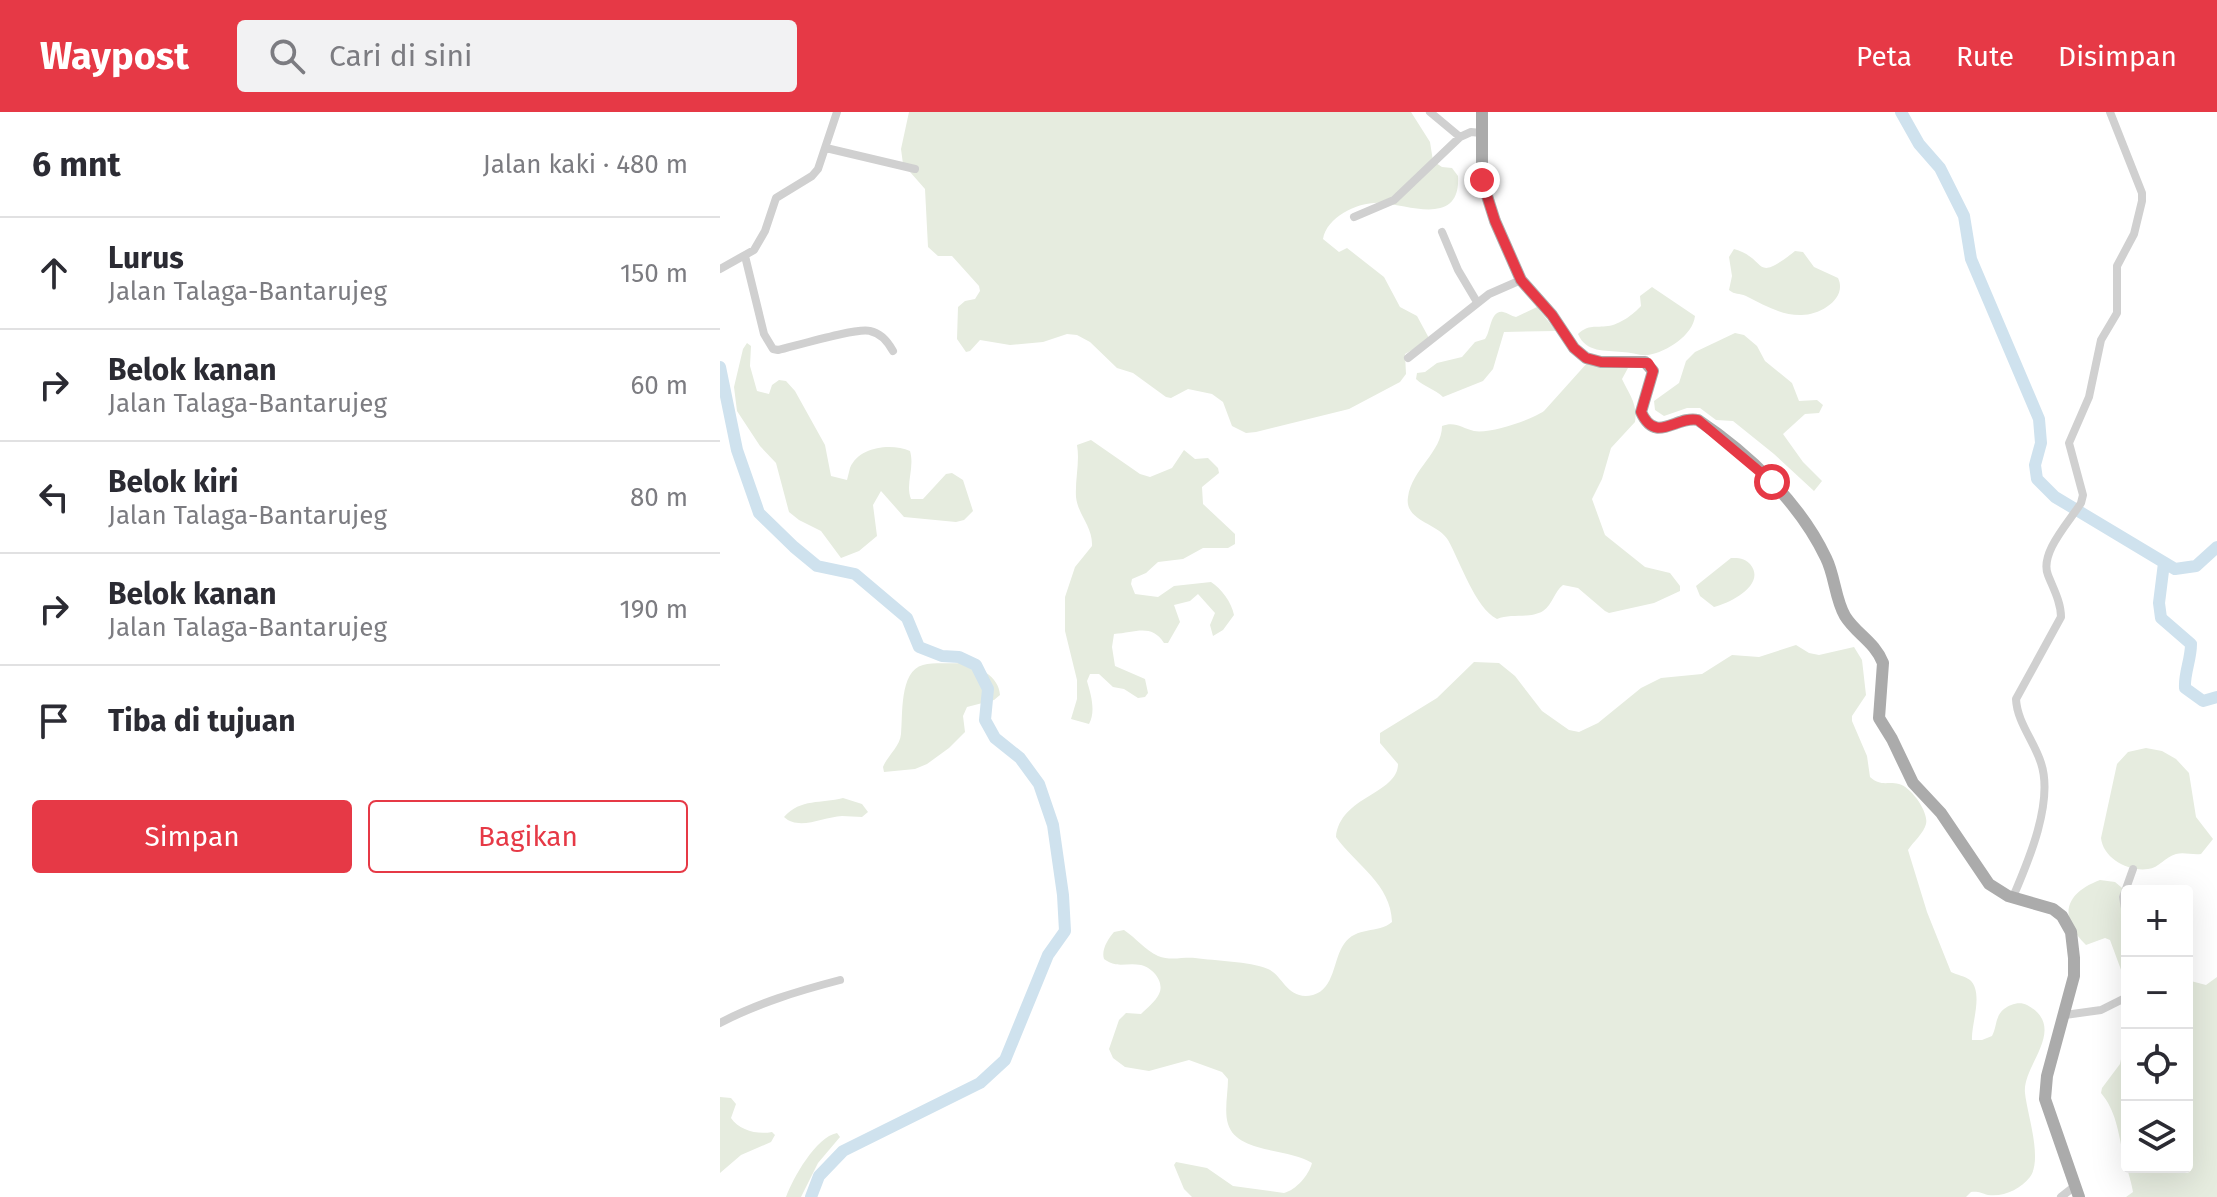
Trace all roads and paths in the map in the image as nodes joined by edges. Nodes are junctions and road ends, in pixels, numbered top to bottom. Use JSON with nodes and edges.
{"nodes":[{"id":1,"x":837,"y":112,"type":"edge"},
{"id":2,"x":1430,"y":112,"type":"edge"},
{"id":3,"x":1482,"y":112,"type":"edge"},
{"id":4,"x":2110,"y":112,"type":"edge"},
{"id":5,"x":1481,"y":133,"type":"junction"},
{"id":6,"x":1460,"y":137,"type":"junction"},
{"id":7,"x":826,"y":148,"type":"junction"},
{"id":8,"x":915,"y":169,"type":"dead end"},
{"id":9,"x":1354,"y":217,"type":"dead end"},
{"id":10,"x":1442,"y":232,"type":"dead end"},
{"id":11,"x":745,"y":256,"type":"junction"},
{"id":12,"x":720,"y":269,"type":"edge"},
{"id":13,"x":1521,"y":280,"type":"junction"},
{"id":14,"x":1477,"y":302,"type":"junction"},
{"id":15,"x":893,"y":351,"type":"dead end"},
{"id":16,"x":1408,"y":358,"type":"dead end"},
{"id":17,"x":2133,"y":869,"type":"dead end"},
{"id":18,"x":2127,"y":885,"type":"edge"},
{"id":19,"x":2013,"y":897,"type":"junction"},
{"id":20,"x":840,"y":980,"type":"dead end"},
{"id":21,"x":2121,"y":1000,"type":"edge"},
{"id":22,"x":2065,"y":1015,"type":"junction"},
{"id":23,"x":720,"y":1023,"type":"edge"},
{"id":24,"x":2077,"y":1191,"type":"edge"},
{"id":25,"x":2061,"y":1197,"type":"edge"}],
"edges":[{"from":1,"to":7,"type":"street"},
{"from":2,"to":6,"type":"street"},
{"from":3,"to":5,"type":"main road"},
{"from":4,"to":19,"type":"street"},
{"from":5,"to":6,"type":"street"},
{"from":5,"to":13,"type":"main road"},
{"from":6,"to":9,"type":"street"},
{"from":7,"to":8,"type":"street"},
{"from":7,"to":11,"type":"street"},
{"from":10,"to":14,"type":"street"},
{"from":11,"to":12,"type":"street"},
{"from":11,"to":15,"type":"street"},
{"from":13,"to":14,"type":"street"},
{"from":13,"to":19,"type":"main road"},
{"from":14,"to":16,"type":"street"},
{"from":17,"to":18,"type":"street"},
{"from":19,"to":22,"type":"main road"},
{"from":20,"to":23,"type":"street"},
{"from":21,"to":22,"type":"street"},
{"from":22,"to":24,"type":"main road"},
{"from":24,"to":25,"type":"street"}]}
